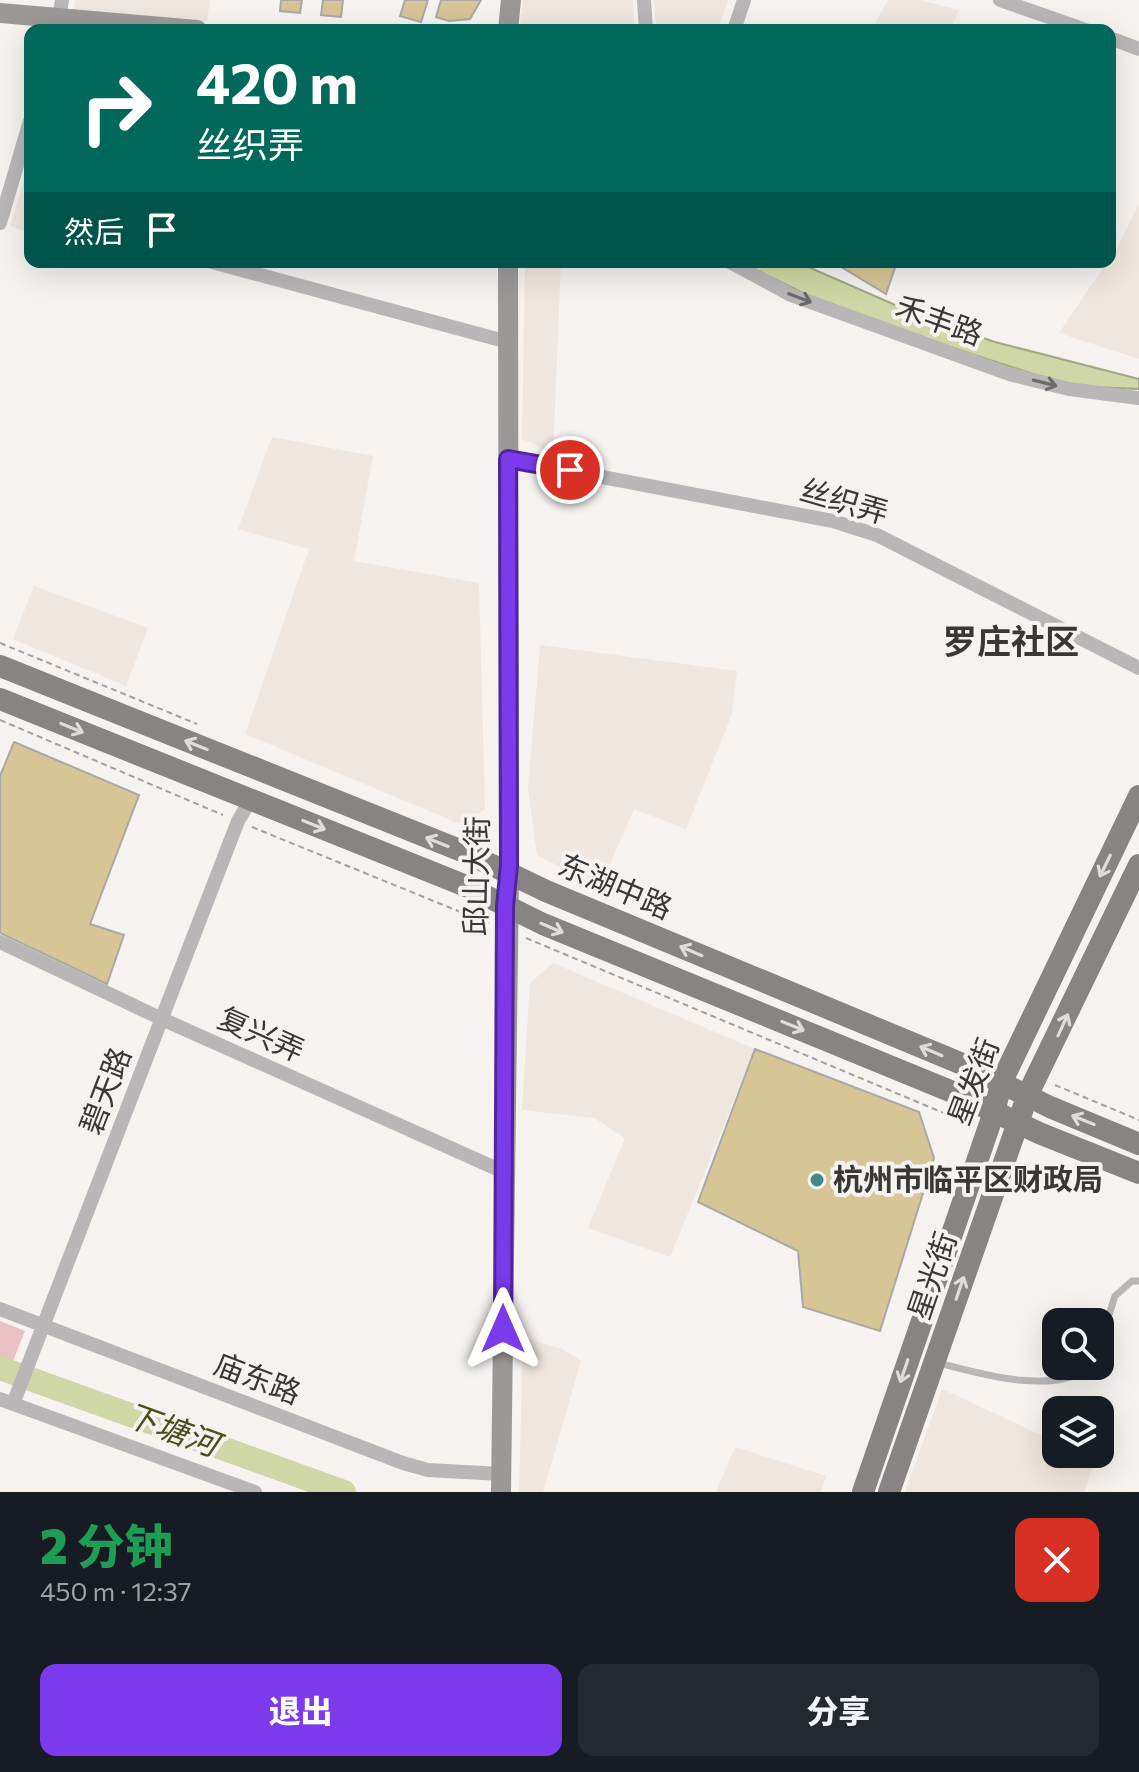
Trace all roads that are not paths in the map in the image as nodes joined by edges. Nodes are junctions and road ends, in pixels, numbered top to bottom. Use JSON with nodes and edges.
{"nodes":[{"id":1,"x":511,"y":0,"type":"edge"},
{"id":2,"x":644,"y":0,"type":"edge"},
{"id":3,"x":744,"y":0,"type":"edge"},
{"id":4,"x":1005,"y":1,"type":"edge"},
{"id":5,"x":0,"y":13,"type":"edge"},
{"id":6,"x":60,"y":16,"type":"edge"},
{"id":7,"x":138,"y":24,"type":"edge"},
{"id":8,"x":509,"y":24,"type":"edge"},
{"id":9,"x":646,"y":24,"type":"edge"},
{"id":10,"x":736,"y":24,"type":"edge"},
{"id":11,"x":1069,"y":24,"type":"edge"},
{"id":12,"x":1116,"y":40,"type":"edge"},
{"id":13,"x":1139,"y":49,"type":"edge"},
{"id":14,"x":24,"y":141,"type":"edge"},
{"id":15,"x":0,"y":223,"type":"edge"},
{"id":16,"x":234,"y":268,"type":"edge"},
{"id":17,"x":508,"y":268,"type":"edge"},
{"id":18,"x":741,"y":268,"type":"edge"},
{"id":19,"x":508,"y":342,"type":"junction"},
{"id":20,"x":1139,"y":398,"type":"edge"},
{"id":21,"x":508,"y":459,"type":"junction"},
{"id":22,"x":0,"y":666,"type":"edge"},
{"id":23,"x":1139,"y":668,"type":"edge"},
{"id":24,"x":0,"y":699,"type":"edge"},
{"id":25,"x":1139,"y":796,"type":"edge"},
{"id":26,"x":251,"y":799,"type":"junction"},
{"id":27,"x":509,"y":861,"type":"junction"},
{"id":28,"x":1139,"y":865,"type":"edge"},
{"id":29,"x":505,"y":906,"type":"junction"},
{"id":30,"x":0,"y":942,"type":"edge"},
{"id":31,"x":162,"y":1019,"type":"junction"},
{"id":32,"x":1002,"y":1081,"type":"junction"},
{"id":33,"x":1028,"y":1094,"type":"junction"},
{"id":34,"x":991,"y":1122,"type":"junction"},
{"id":35,"x":1017,"y":1123,"type":"junction"},
{"id":36,"x":1139,"y":1144,"type":"edge"},
{"id":37,"x":504,"y":1172,"type":"junction"},
{"id":38,"x":1139,"y":1173,"type":"edge"},
{"id":39,"x":1139,"y":1281,"type":"edge"},
{"id":40,"x":1111,"y":1308,"type":"edge"},
{"id":41,"x":0,"y":1309,"type":"edge"},
{"id":42,"x":42,"y":1331,"type":"junction"},
{"id":43,"x":935,"y":1362,"type":"junction"},
{"id":44,"x":1045,"y":1380,"type":"edge"},
{"id":45,"x":9,"y":1402,"type":"edge"},
{"id":46,"x":501,"y":1483,"type":"edge"},
{"id":47,"x":247,"y":1491,"type":"edge"},
{"id":48,"x":863,"y":1492,"type":"edge"},
{"id":49,"x":889,"y":1492,"type":"edge"}],
"edges":[{"from":1,"to":8,"type":"main road"},
{"from":2,"to":9,"type":"street"},
{"from":3,"to":10,"type":"street"},
{"from":4,"to":11,"type":"street"},
{"from":5,"to":6,"type":"main road"},
{"from":6,"to":7,"type":"main road"},
{"from":12,"to":13,"type":"street"},
{"from":14,"to":15,"type":"street"},
{"from":16,"to":19,"type":"street"},
{"from":17,"to":19,"type":"main road","name":"邱山大街"},
{"from":18,"to":20,"type":"street","name":"禾丰路","one_way":true},
{"from":19,"to":21,"type":"main road","name":"邱山大街"},
{"from":21,"to":23,"type":"street","name":"丝织弄"},
{"from":21,"to":27,"type":"main road","name":"邱山大街"},
{"from":27,"to":22,"type":"main road","name":"东湖中路","one_way":true},
{"from":24,"to":26,"type":"main road","name":"东湖中路","one_way":true},
{"from":25,"to":32,"type":"main road","name":"星发街","one_way":true},
{"from":26,"to":29,"type":"main road","name":"东湖中路","one_way":true},
{"from":26,"to":31,"type":"street","name":"碧天路"},
{"from":27,"to":29,"type":"main road","name":"邱山大街"},
{"from":32,"to":27,"type":"main road","name":"东湖中路","one_way":true},
{"from":33,"to":28,"type":"main road","name":"星光街","one_way":true},
{"from":29,"to":34,"type":"main road","name":"东湖中路","one_way":true},
{"from":29,"to":37,"type":"main road","name":"邱山大街"},
{"from":30,"to":31,"type":"street","name":"复兴弄"},
{"from":31,"to":37,"type":"street","name":"复兴弄"},
{"from":31,"to":42,"type":"street","name":"碧天路"},
{"from":32,"to":33,"type":"main road","name":"东湖中路"},
{"from":32,"to":34,"type":"main road","name":"星发街"},
{"from":33,"to":35,"type":"main road","name":"星光街"},
{"from":36,"to":33,"type":"main road","name":"东湖中路","one_way":true},
{"from":34,"to":35,"type":"main road","name":"东湖中路"},
{"from":34,"to":48,"type":"main road","name":"星发街","one_way":true},
{"from":35,"to":38,"type":"main road","name":"东湖中路"},
{"from":43,"to":35,"type":"main road","name":"星光街","one_way":true},
{"from":37,"to":46,"type":"main road","name":"邱山大街"},
{"from":39,"to":40,"type":"lane"},
{"from":41,"to":42,"type":"street","name":"庙东路"},
{"from":42,"to":45,"type":"street","name":"碧天路"},
{"from":42,"to":46,"type":"street","name":"庙东路"},
{"from":43,"to":44,"type":"lane"},
{"from":43,"to":49,"type":"main road","name":"星光街"},
{"from":45,"to":47,"type":"street"}]}
